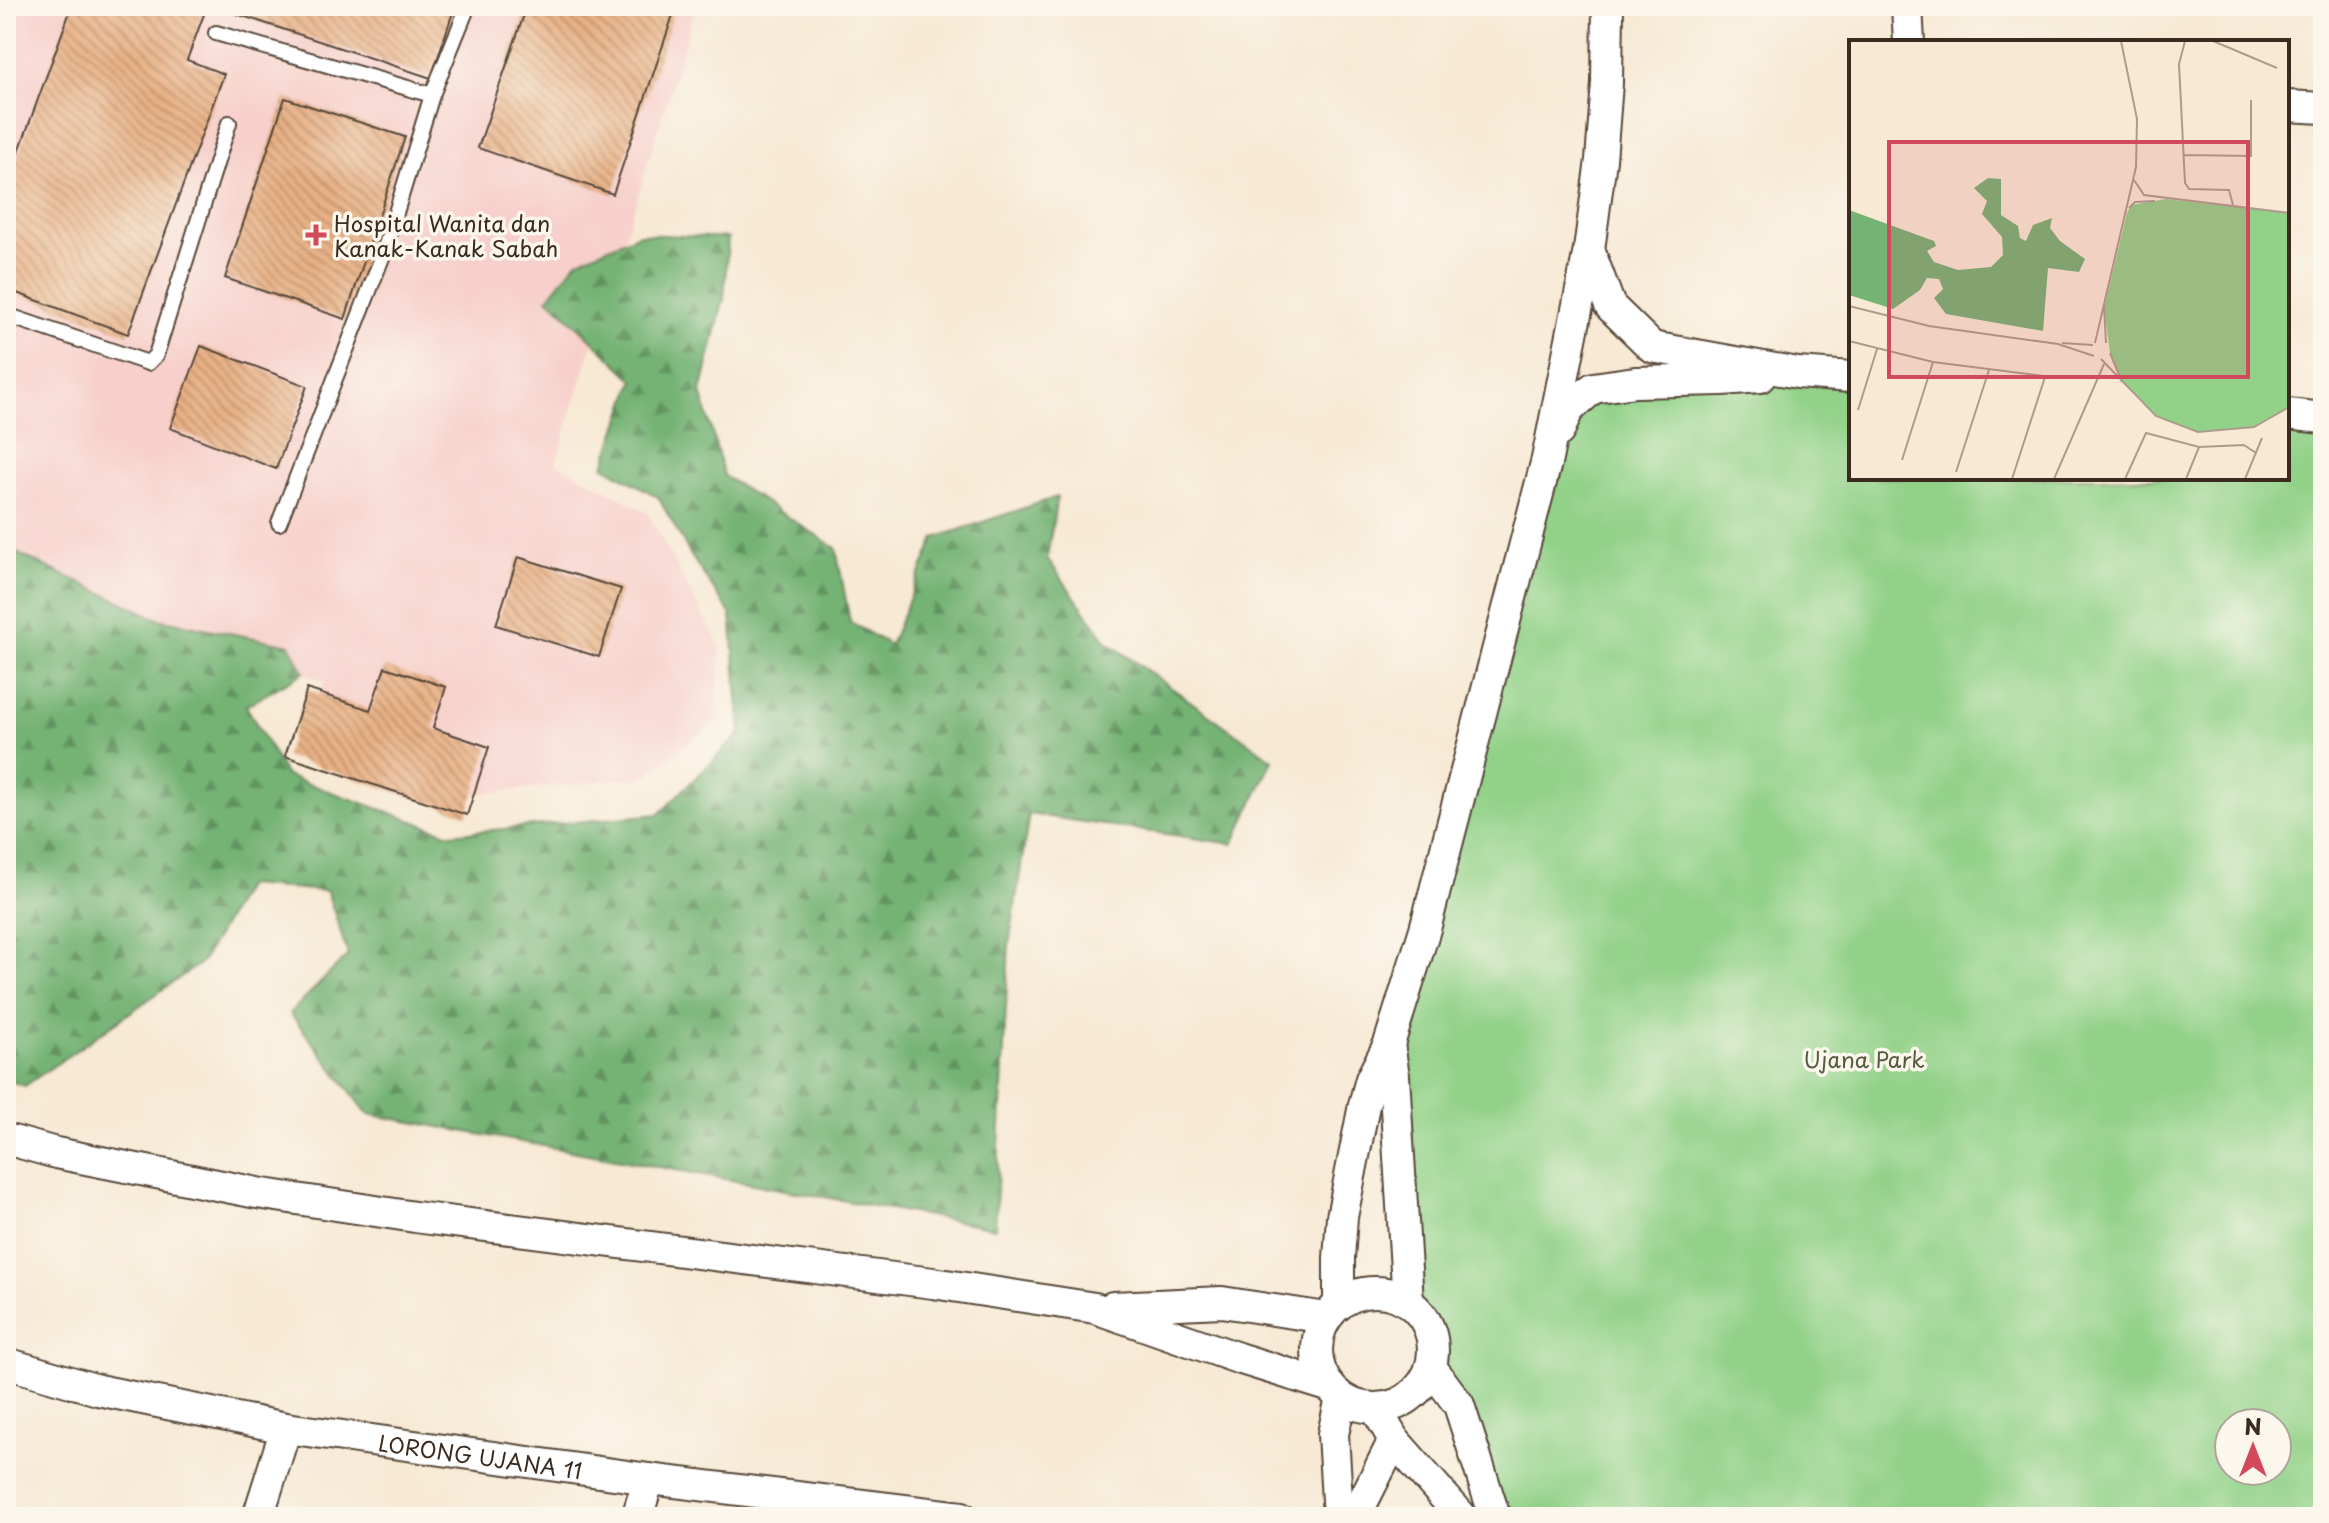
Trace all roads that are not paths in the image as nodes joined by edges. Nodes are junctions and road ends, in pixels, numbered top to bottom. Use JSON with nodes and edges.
{"nodes":[{"id":1,"x":468,"y":6,"type":"edge"},
{"id":2,"x":1608,"y":6,"type":"edge"},
{"id":3,"x":1907,"y":6,"type":"edge"},
{"id":4,"x":216,"y":33,"type":"dead end"},
{"id":5,"x":1909,"y":40,"type":"edge"},
{"id":6,"x":432,"y":95,"type":"junction"},
{"id":7,"x":2289,"y":106,"type":"edge"},
{"id":8,"x":2323,"y":108,"type":"edge"},
{"id":9,"x":229,"y":123,"type":"dead end"},
{"id":10,"x":1589,"y":250,"type":"junction"},
{"id":11,"x":6,"y":315,"type":"edge"},
{"id":12,"x":1798,"y":373,"type":"junction"},
{"id":13,"x":1849,"y":377,"type":"edge"},
{"id":14,"x":2289,"y":414,"type":"edge"},
{"id":15,"x":2323,"y":418,"type":"edge"},
{"id":16,"x":1547,"y":459,"type":"junction"},
{"id":17,"x":279,"y":523,"type":"dead end"},
{"id":18,"x":1389,"y":1044,"type":"junction"},
{"id":19,"x":6,"y":1139,"type":"edge"},
{"id":20,"x":1408,"y":1302,"type":"junction"},
{"id":21,"x":1095,"y":1308,"type":"junction"},
{"id":22,"x":1332,"y":1311,"type":"junction"},
{"id":23,"x":6,"y":1363,"type":"edge"},
{"id":24,"x":1431,"y":1367,"type":"junction"},
{"id":25,"x":1334,"y":1392,"type":"junction"},
{"id":26,"x":1376,"y":1409,"type":"junction"},
{"id":27,"x":286,"y":1428,"type":"junction"},
{"id":28,"x":1394,"y":1440,"type":"junction"},
{"id":29,"x":649,"y":1479,"type":"junction"},
{"id":30,"x":258,"y":1517,"type":"edge"},
{"id":31,"x":637,"y":1517,"type":"edge"},
{"id":32,"x":962,"y":1517,"type":"edge"},
{"id":33,"x":1338,"y":1517,"type":"edge"},
{"id":34,"x":1355,"y":1517,"type":"edge"},
{"id":35,"x":1462,"y":1517,"type":"edge"},
{"id":36,"x":1495,"y":1517,"type":"edge"}],
"edges":[{"from":1,"to":6,"type":"lane"},
{"from":2,"to":10,"type":"street"},
{"from":3,"to":5,"type":"street"},
{"from":4,"to":6,"type":"lane"},
{"from":6,"to":17,"type":"lane"},
{"from":7,"to":8,"type":"street"},
{"from":9,"to":11,"type":"lane"},
{"from":10,"to":12,"type":"street"},
{"from":10,"to":16,"type":"street"},
{"from":12,"to":13,"type":"street"},
{"from":12,"to":16,"type":"street"},
{"from":14,"to":15,"type":"street"},
{"from":16,"to":18,"type":"street"},
{"from":18,"to":20,"type":"street"},
{"from":18,"to":22,"type":"street"},
{"from":19,"to":21,"type":"street"},
{"from":20,"to":22,"type":"street"},
{"from":20,"to":24,"type":"street"},
{"from":21,"to":22,"type":"street"},
{"from":21,"to":25,"type":"street"},
{"from":22,"to":25,"type":"street"},
{"from":23,"to":27,"type":"street","name":"LORONG UJANA 11"},
{"from":24,"to":26,"type":"street"},
{"from":24,"to":36,"type":"street"},
{"from":25,"to":26,"type":"street"},
{"from":25,"to":33,"type":"street"},
{"from":26,"to":28,"type":"street"},
{"from":27,"to":29,"type":"street","name":"LORONG UJANA 11"},
{"from":27,"to":30,"type":"street"},
{"from":28,"to":34,"type":"street"},
{"from":28,"to":35,"type":"street"},
{"from":29,"to":31,"type":"street"},
{"from":29,"to":32,"type":"street","name":"LORONG UJANA 11"}]}
